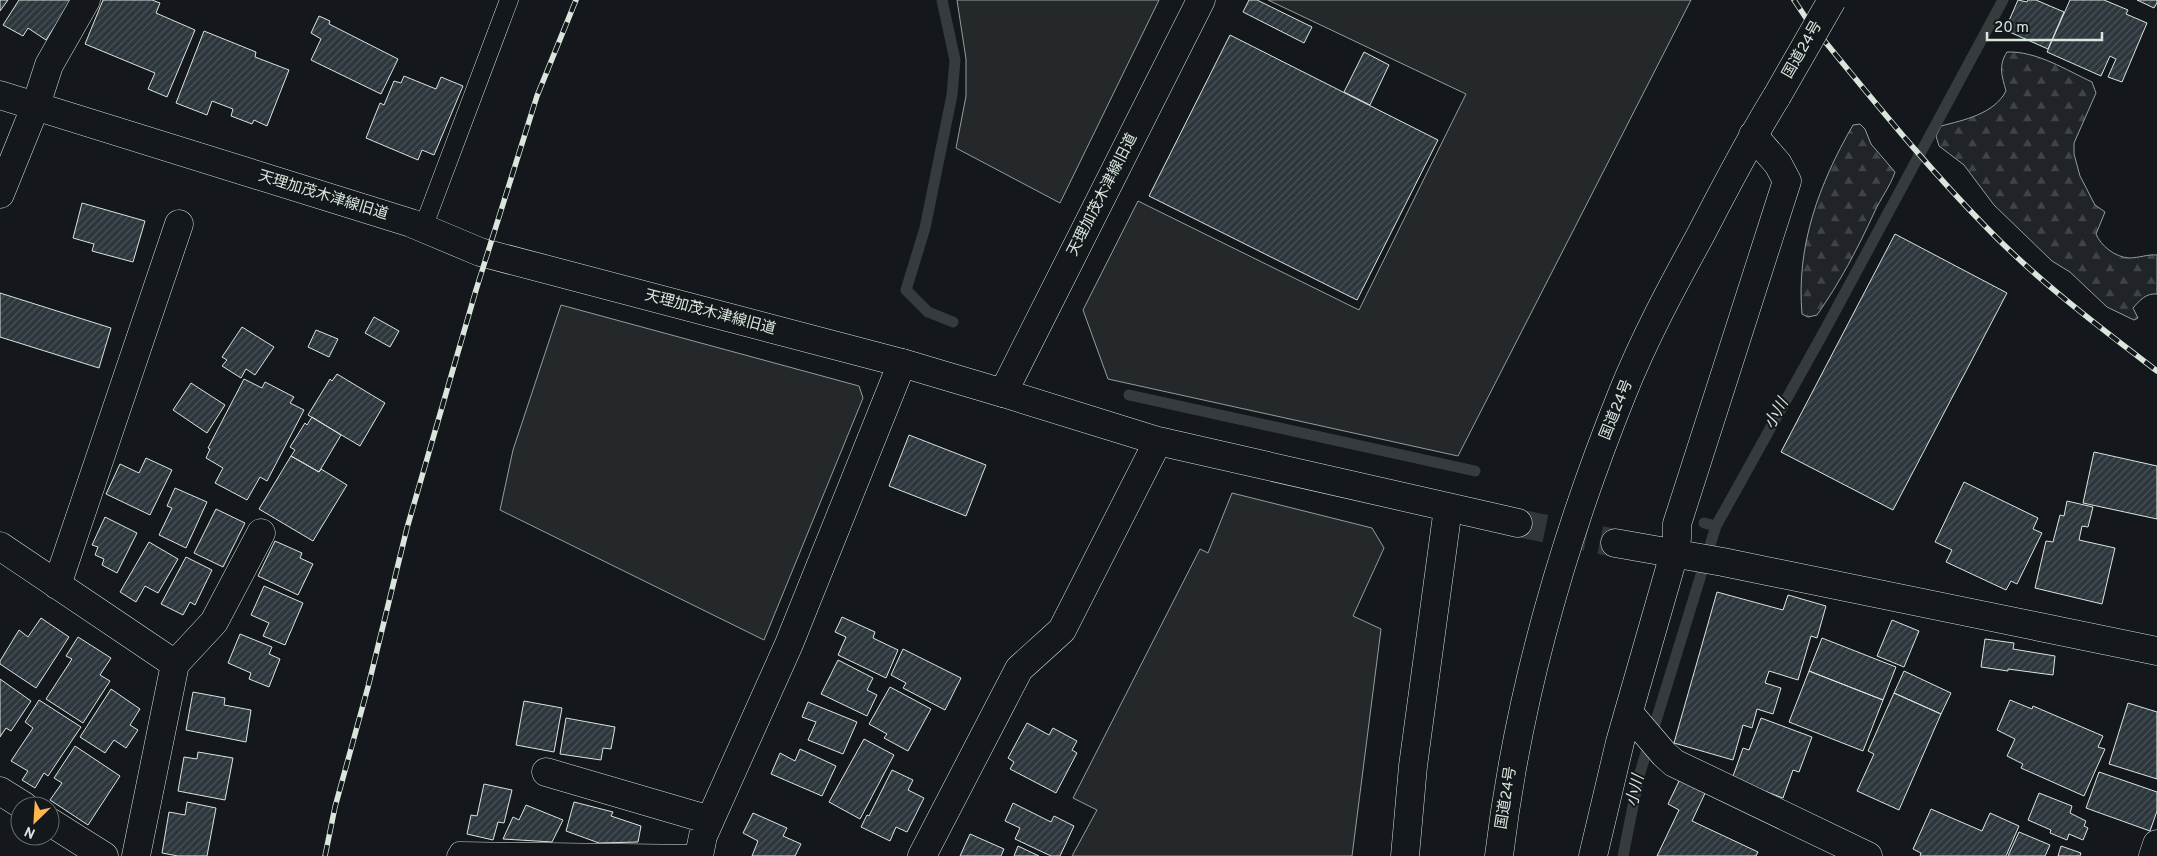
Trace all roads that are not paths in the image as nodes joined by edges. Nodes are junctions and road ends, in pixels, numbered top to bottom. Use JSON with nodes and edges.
{"nodes":[{"id":1,"x":86,"y":0,"type":"edge"},
{"id":2,"x":509,"y":0,"type":"edge"},
{"id":3,"x":1200,"y":0,"type":"edge"},
{"id":4,"x":1832,"y":0,"type":"edge"},
{"id":5,"x":0,"y":95,"type":"edge"},
{"id":6,"x":36,"y":105,"type":"junction"},
{"id":7,"x":1753,"y":135,"type":"junction"},
{"id":8,"x":0,"y":194,"type":"edge"},
{"id":9,"x":179,"y":224,"type":"dead end"},
{"id":10,"x":423,"y":228,"type":"junction"},
{"id":11,"x":902,"y":364,"type":"junction"},
{"id":12,"x":1004,"y":393,"type":"junction"},
{"id":13,"x":1158,"y":441,"type":"junction"},
{"id":14,"x":1448,"y":508,"type":"junction"},
{"id":15,"x":1518,"y":523,"type":"tunnel mouth"},
{"id":16,"x":261,"y":533,"type":"dead end"},
{"id":17,"x":1615,"y":543,"type":"tunnel mouth"},
{"id":18,"x":0,"y":546,"type":"edge"},
{"id":19,"x":1678,"y":555,"type":"junction"},
{"id":20,"x":57,"y":585,"type":"junction"},
{"id":21,"x":2157,"y":651,"type":"edge"},
{"id":22,"x":175,"y":664,"type":"junction"},
{"id":23,"x":1632,"y":717,"type":"junction"},
{"id":24,"x":546,"y":772,"type":"dead end"},
{"id":25,"x":710,"y":820,"type":"junction"},
{"id":26,"x":60,"y":828,"type":"edge"},
{"id":27,"x":2157,"y":844,"type":"edge"},
{"id":28,"x":699,"y":855,"type":"edge"},
{"id":29,"x":104,"y":856,"type":"edge"},
{"id":30,"x":136,"y":856,"type":"edge"},
{"id":31,"x":456,"y":856,"type":"edge"},
{"id":32,"x":922,"y":856,"type":"edge"},
{"id":33,"x":1406,"y":856,"type":"edge"},
{"id":34,"x":1499,"y":856,"type":"edge"},
{"id":35,"x":1593,"y":856,"type":"edge"},
{"id":36,"x":1868,"y":856,"type":"edge"},
{"id":37,"x":2153,"y":856,"type":"edge"}],
"edges":[{"from":1,"to":6,"type":"main road"},
{"from":2,"to":10,"type":"lane"},
{"from":3,"to":12,"type":"main road","name":"天理加茂木津線旧道"},
{"from":4,"to":7,"type":"main road","name":"国道24号","bridge":true},
{"from":5,"to":6,"type":"main road","name":"天理加茂木津線旧道"},
{"from":6,"to":8,"type":"main road"},
{"from":6,"to":10,"type":"main road","name":"天理加茂木津線旧道"},
{"from":7,"to":19,"type":"main road"},
{"from":7,"to":34,"type":"main road","name":"国道24号"},
{"from":9,"to":20,"type":"main road"},
{"from":10,"to":11,"type":"main road","name":"天理加茂木津線旧道"},
{"from":11,"to":12,"type":"main road","name":"天理加茂木津線旧道"},
{"from":11,"to":25,"type":"main road"},
{"from":12,"to":13,"type":"main road"},
{"from":13,"to":14,"type":"main road"},
{"from":13,"to":32,"type":"main road"},
{"from":14,"to":15,"type":"main road"},
{"from":14,"to":33,"type":"main road"},
{"from":16,"to":22,"type":"main road"},
{"from":17,"to":19,"type":"main road"},
{"from":18,"to":20,"type":"main road"},
{"from":19,"to":21,"type":"main road"},
{"from":19,"to":23,"type":"main road"},
{"from":20,"to":22,"type":"main road"},
{"from":22,"to":30,"type":"main road"},
{"from":23,"to":35,"type":"main road"},
{"from":23,"to":36,"type":"main road"},
{"from":24,"to":25,"type":"main road"},
{"from":25,"to":28,"type":"main road"},
{"from":26,"to":29,"type":"main road"},
{"from":27,"to":37,"type":"main road"},
{"from":28,"to":31,"type":"lane"}]}
